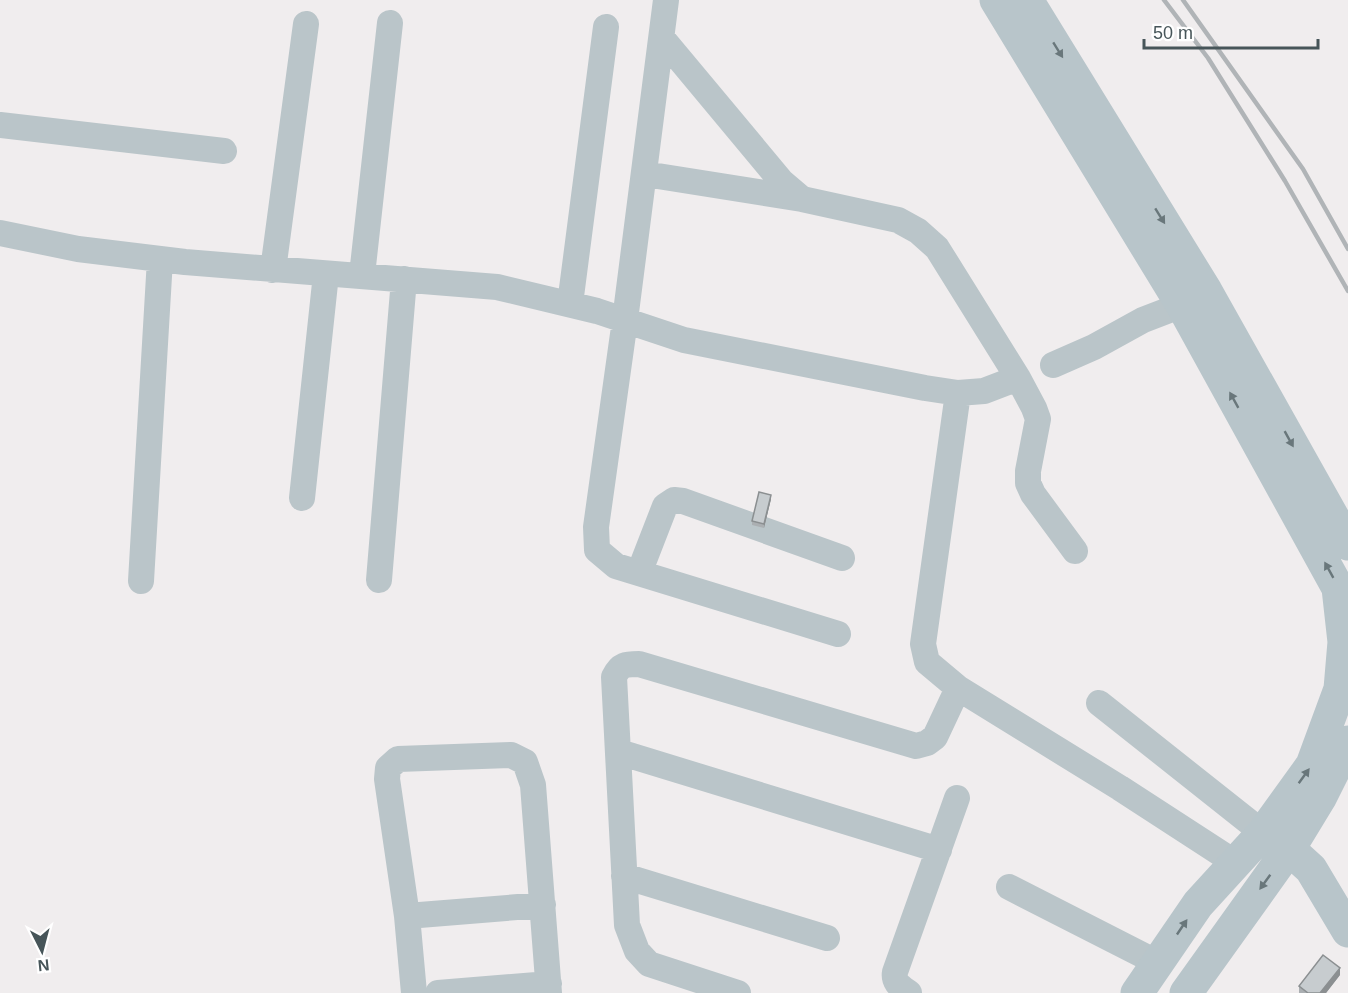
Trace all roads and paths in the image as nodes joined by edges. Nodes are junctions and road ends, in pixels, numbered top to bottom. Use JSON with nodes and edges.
{"nodes":[{"id":1,"x":666,"y":0,"type":"edge"},
{"id":2,"x":996,"y":0,"type":"edge"},
{"id":3,"x":1028,"y":0,"type":"edge"},
{"id":4,"x":390,"y":23,"type":"dead end"},
{"id":5,"x":306,"y":24,"type":"dead end"},
{"id":6,"x":606,"y":27,"type":"dead end"},
{"id":7,"x":662,"y":38,"type":"junction"},
{"id":8,"x":0,"y":124,"type":"edge"},
{"id":9,"x":224,"y":151,"type":"dead end"},
{"id":10,"x":645,"y":174,"type":"junction"},
{"id":11,"x":802,"y":199,"type":"junction"},
{"id":12,"x":0,"y":233,"type":"edge"},
{"id":13,"x":160,"y":259,"type":"junction"},
{"id":14,"x":273,"y":270,"type":"junction"},
{"id":15,"x":326,"y":274,"type":"junction"},
{"id":16,"x":362,"y":275,"type":"junction"},
{"id":17,"x":404,"y":279,"type":"junction"},
{"id":18,"x":570,"y":304,"type":"junction"},
{"id":19,"x":1182,"y":305,"type":"junction"},
{"id":20,"x":625,"y":320,"type":"junction"},
{"id":21,"x":1053,"y":365,"type":"dead end"},
{"id":22,"x":1018,"y":378,"type":"junction"},
{"id":23,"x":958,"y":393,"type":"junction"},
{"id":24,"x":302,"y":498,"type":"dead end"},
{"id":25,"x":1348,"y":544,"type":"edge"},
{"id":26,"x":1075,"y":551,"type":"dead end"},
{"id":27,"x":842,"y":558,"type":"dead end"},
{"id":28,"x":639,"y":573,"type":"junction"},
{"id":29,"x":379,"y":580,"type":"dead end"},
{"id":30,"x":141,"y":581,"type":"dead end"},
{"id":31,"x":838,"y":634,"type":"dead end"},
{"id":32,"x":958,"y":688,"type":"junction"},
{"id":33,"x":1099,"y":703,"type":"dead end"},
{"id":34,"x":1348,"y":742,"type":"edge"},
{"id":35,"x":619,"y":752,"type":"junction"},
{"id":36,"x":957,"y":798,"type":"dead end"},
{"id":37,"x":1276,"y":841,"type":"junction"},
{"id":38,"x":939,"y":850,"type":"junction"},
{"id":39,"x":1234,"y":862,"type":"junction"},
{"id":40,"x":624,"y":876,"type":"junction"},
{"id":41,"x":1009,"y":887,"type":"dead end"},
{"id":42,"x":543,"y":905,"type":"junction"},
{"id":43,"x":407,"y":916,"type":"junction"},
{"id":44,"x":1348,"y":931,"type":"edge"},
{"id":45,"x":827,"y":938,"type":"dead end"},
{"id":46,"x":1158,"y":963,"type":"junction"},
{"id":47,"x":549,"y":988,"type":"edge"},
{"id":48,"x":414,"y":993,"type":"edge"},
{"id":49,"x":438,"y":993,"type":"edge"},
{"id":50,"x":738,"y":993,"type":"edge"},
{"id":51,"x":909,"y":993,"type":"edge"},
{"id":52,"x":1137,"y":993,"type":"edge"},
{"id":53,"x":1186,"y":993,"type":"edge"}],
"edges":[{"from":1,"to":7,"type":"street"},
{"from":2,"to":19,"type":"main road"},
{"from":3,"to":25,"type":"main road","one_way":true},
{"from":4,"to":16,"type":"street"},
{"from":5,"to":14,"type":"street"},
{"from":6,"to":18,"type":"street"},
{"from":7,"to":10,"type":"street"},
{"from":7,"to":11,"type":"street"},
{"from":8,"to":9,"type":"street"},
{"from":10,"to":11,"type":"street"},
{"from":10,"to":20,"type":"street"},
{"from":11,"to":22,"type":"street"},
{"from":12,"to":13,"type":"street"},
{"from":13,"to":14,"type":"street"},
{"from":13,"to":30,"type":"street"},
{"from":14,"to":15,"type":"street"},
{"from":15,"to":16,"type":"street"},
{"from":15,"to":24,"type":"street"},
{"from":16,"to":17,"type":"street"},
{"from":17,"to":18,"type":"street"},
{"from":17,"to":29,"type":"street"},
{"from":18,"to":20,"type":"street"},
{"from":19,"to":21,"type":"street"},
{"from":37,"to":19,"type":"main road","one_way":true},
{"from":20,"to":23,"type":"street"},
{"from":20,"to":28,"type":"street"},
{"from":22,"to":23,"type":"street"},
{"from":22,"to":26,"type":"street"},
{"from":23,"to":32,"type":"street"},
{"from":27,"to":28,"type":"street"},
{"from":28,"to":31,"type":"street"},
{"from":32,"to":35,"type":"street"},
{"from":32,"to":39,"type":"street"},
{"from":33,"to":37,"type":"street"},
{"from":34,"to":37,"type":"main road"},
{"from":35,"to":38,"type":"street"},
{"from":35,"to":40,"type":"street"},
{"from":36,"to":38,"type":"street"},
{"from":37,"to":39,"type":"main road"},
{"from":37,"to":44,"type":"main road"},
{"from":37,"to":53,"type":"main road","one_way":true},
{"from":38,"to":51,"type":"street"},
{"from":46,"to":39,"type":"main road","one_way":true},
{"from":40,"to":45,"type":"street"},
{"from":40,"to":50,"type":"street"},
{"from":41,"to":46,"type":"street"},
{"from":42,"to":43,"type":"street"},
{"from":42,"to":43,"type":"street"},
{"from":42,"to":47,"type":"street"},
{"from":43,"to":48,"type":"street"},
{"from":46,"to":52,"type":"main road"},
{"from":47,"to":49,"type":"street"}]}
